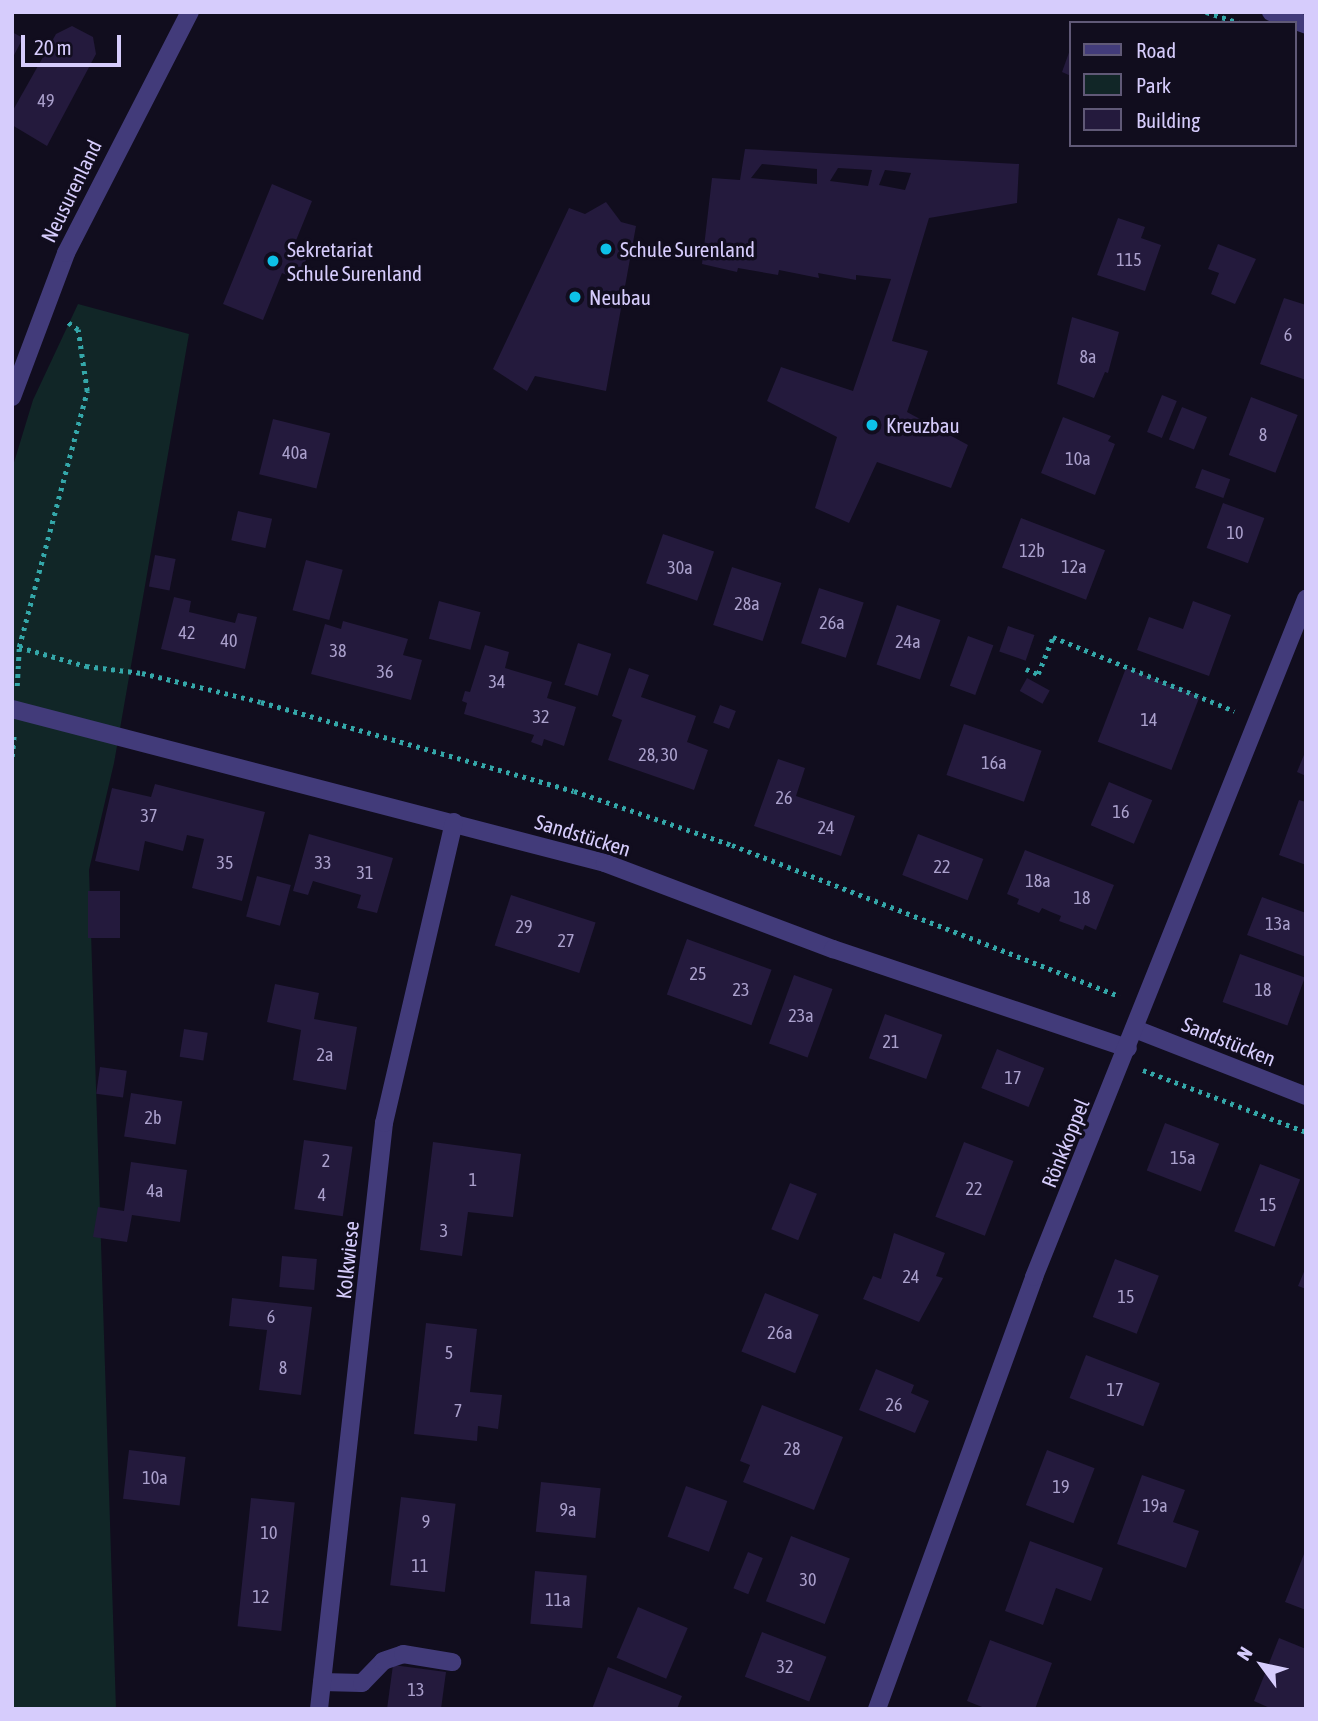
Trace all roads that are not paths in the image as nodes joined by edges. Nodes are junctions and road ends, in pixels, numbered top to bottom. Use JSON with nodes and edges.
{"nodes":[{"id":1,"x":190,"y":12,"type":"edge"},
{"id":2,"x":1271,"y":12,"type":"edge"},
{"id":3,"x":1295,"y":21,"type":"edge"},
{"id":4,"x":12,"y":397,"type":"edge"},
{"id":5,"x":1306,"y":599,"type":"edge"},
{"id":6,"x":14,"y":709,"type":"edge"},
{"id":7,"x":454,"y":822,"type":"junction"},
{"id":8,"x":1135,"y":1029,"type":"junction"},
{"id":9,"x":1125,"y":1055,"type":"junction"},
{"id":10,"x":1306,"y":1096,"type":"edge"},
{"id":11,"x":452,"y":1662,"type":"dead end"},
{"id":12,"x":322,"y":1682,"type":"junction"},
{"id":13,"x":319,"y":1709,"type":"edge"},
{"id":14,"x":877,"y":1709,"type":"edge"}],
"edges":[{"from":1,"to":4,"type":"street","name":"Neusurenland"},
{"from":2,"to":3,"type":"street"},
{"from":5,"to":8,"type":"street","name":"Rönkkoppel"},
{"from":6,"to":7,"type":"street","name":"Sandstücken"},
{"from":7,"to":9,"type":"street","name":"Sandstücken"},
{"from":7,"to":12,"type":"street","name":"Kolkwiese"},
{"from":8,"to":9,"type":"street","name":"Rönkkoppel"},
{"from":8,"to":10,"type":"street","name":"Sandstücken"},
{"from":9,"to":14,"type":"street","name":"Rönkkoppel"},
{"from":11,"to":12,"type":"street"},
{"from":12,"to":13,"type":"street","name":"Kolkwiese"}]}
